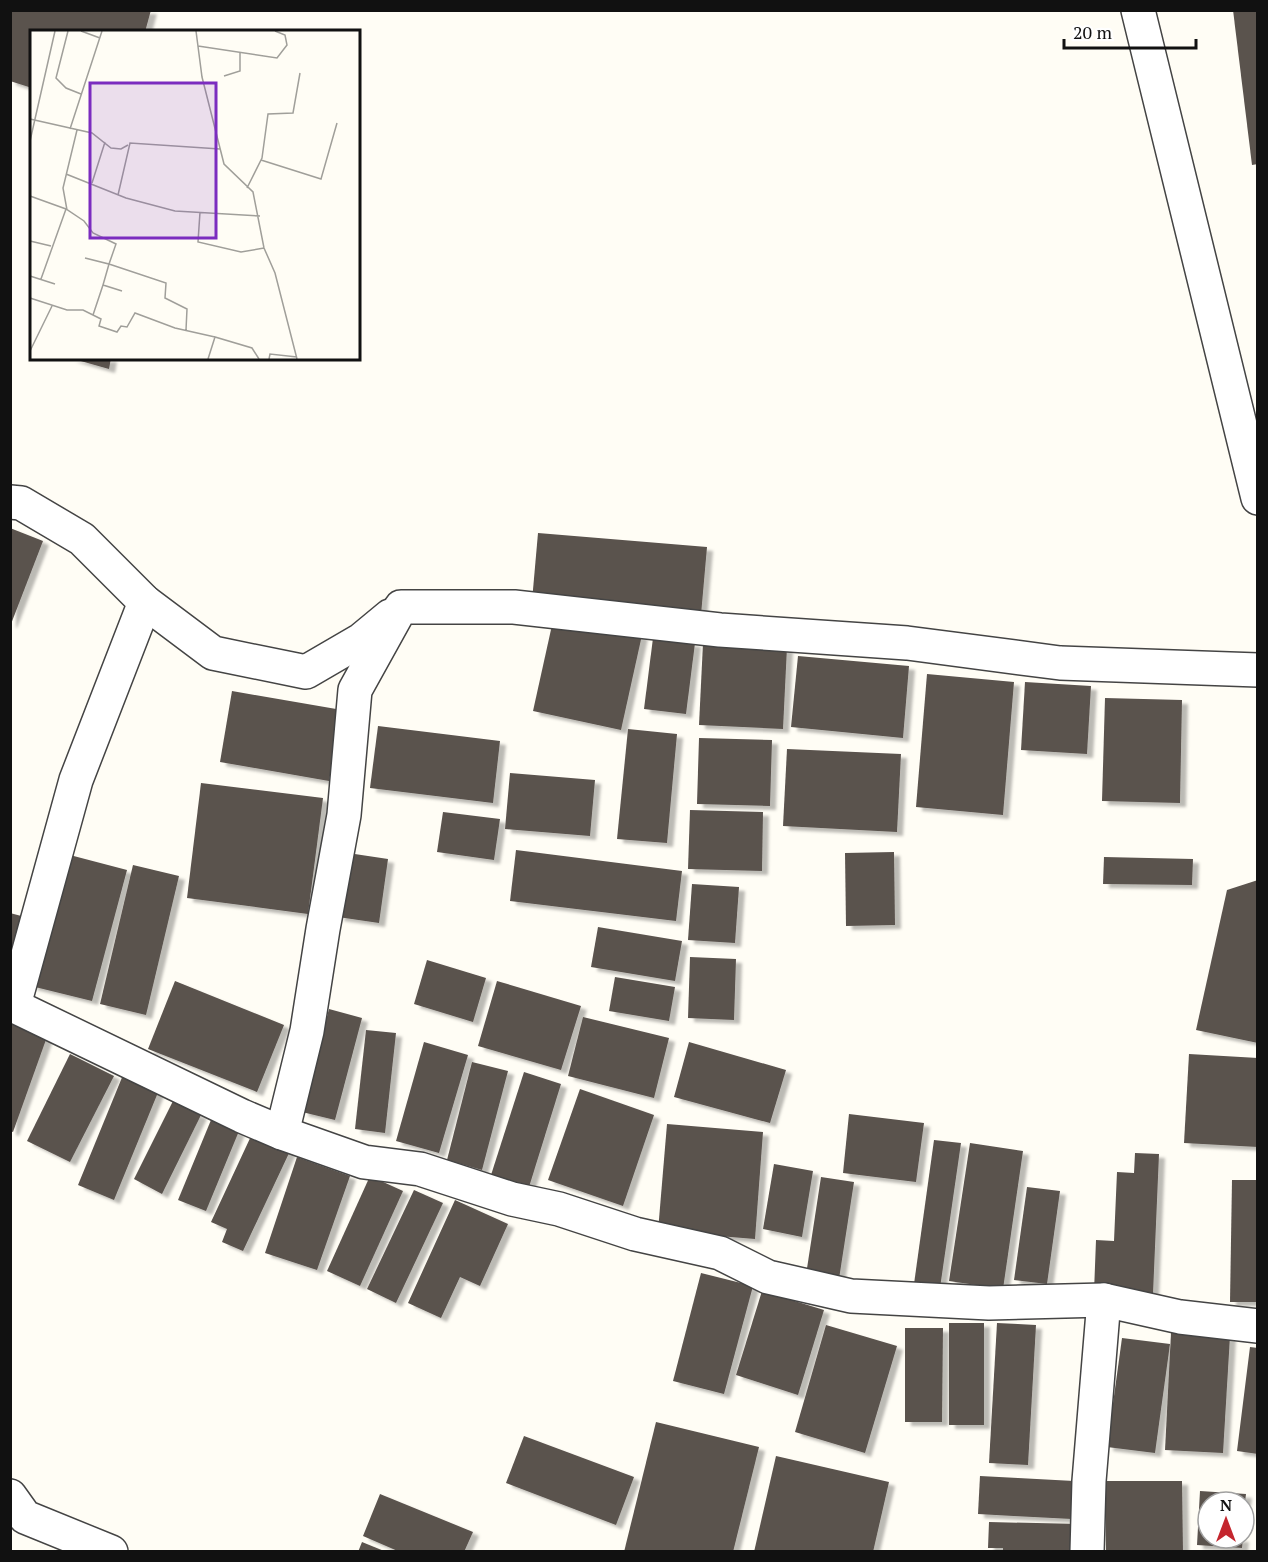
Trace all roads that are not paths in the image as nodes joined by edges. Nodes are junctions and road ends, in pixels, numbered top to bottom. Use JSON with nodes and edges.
{"nodes":[{"id":1,"x":1138,"y":10,"type":"edge"},
{"id":2,"x":1257,"y":498,"type":"edge"},
{"id":3,"x":10,"y":502,"type":"edge"},
{"id":4,"x":145,"y":602,"type":"junction"},
{"id":5,"x":401,"y":607,"type":"junction"},
{"id":6,"x":1257,"y":670,"type":"edge"},
{"id":7,"x":12,"y":1005,"type":"edge"},
{"id":8,"x":282,"y":1133,"type":"junction"},
{"id":9,"x":1104,"y":1300,"type":"junction"},
{"id":10,"x":1257,"y":1326,"type":"edge"},
{"id":11,"x":10,"y":1496,"type":"edge"},
{"id":12,"x":111,"y":1551,"type":"edge"},
{"id":13,"x":1087,"y":1551,"type":"edge"}],
"edges":[{"from":1,"to":2,"type":"street"},
{"from":3,"to":4,"type":"street"},
{"from":4,"to":5,"type":"street"},
{"from":4,"to":7,"type":"street"},
{"from":5,"to":6,"type":"street"},
{"from":5,"to":8,"type":"street"},
{"from":7,"to":8,"type":"street"},
{"from":8,"to":9,"type":"street"},
{"from":9,"to":10,"type":"street"},
{"from":9,"to":13,"type":"street"},
{"from":11,"to":12,"type":"street"}]}
